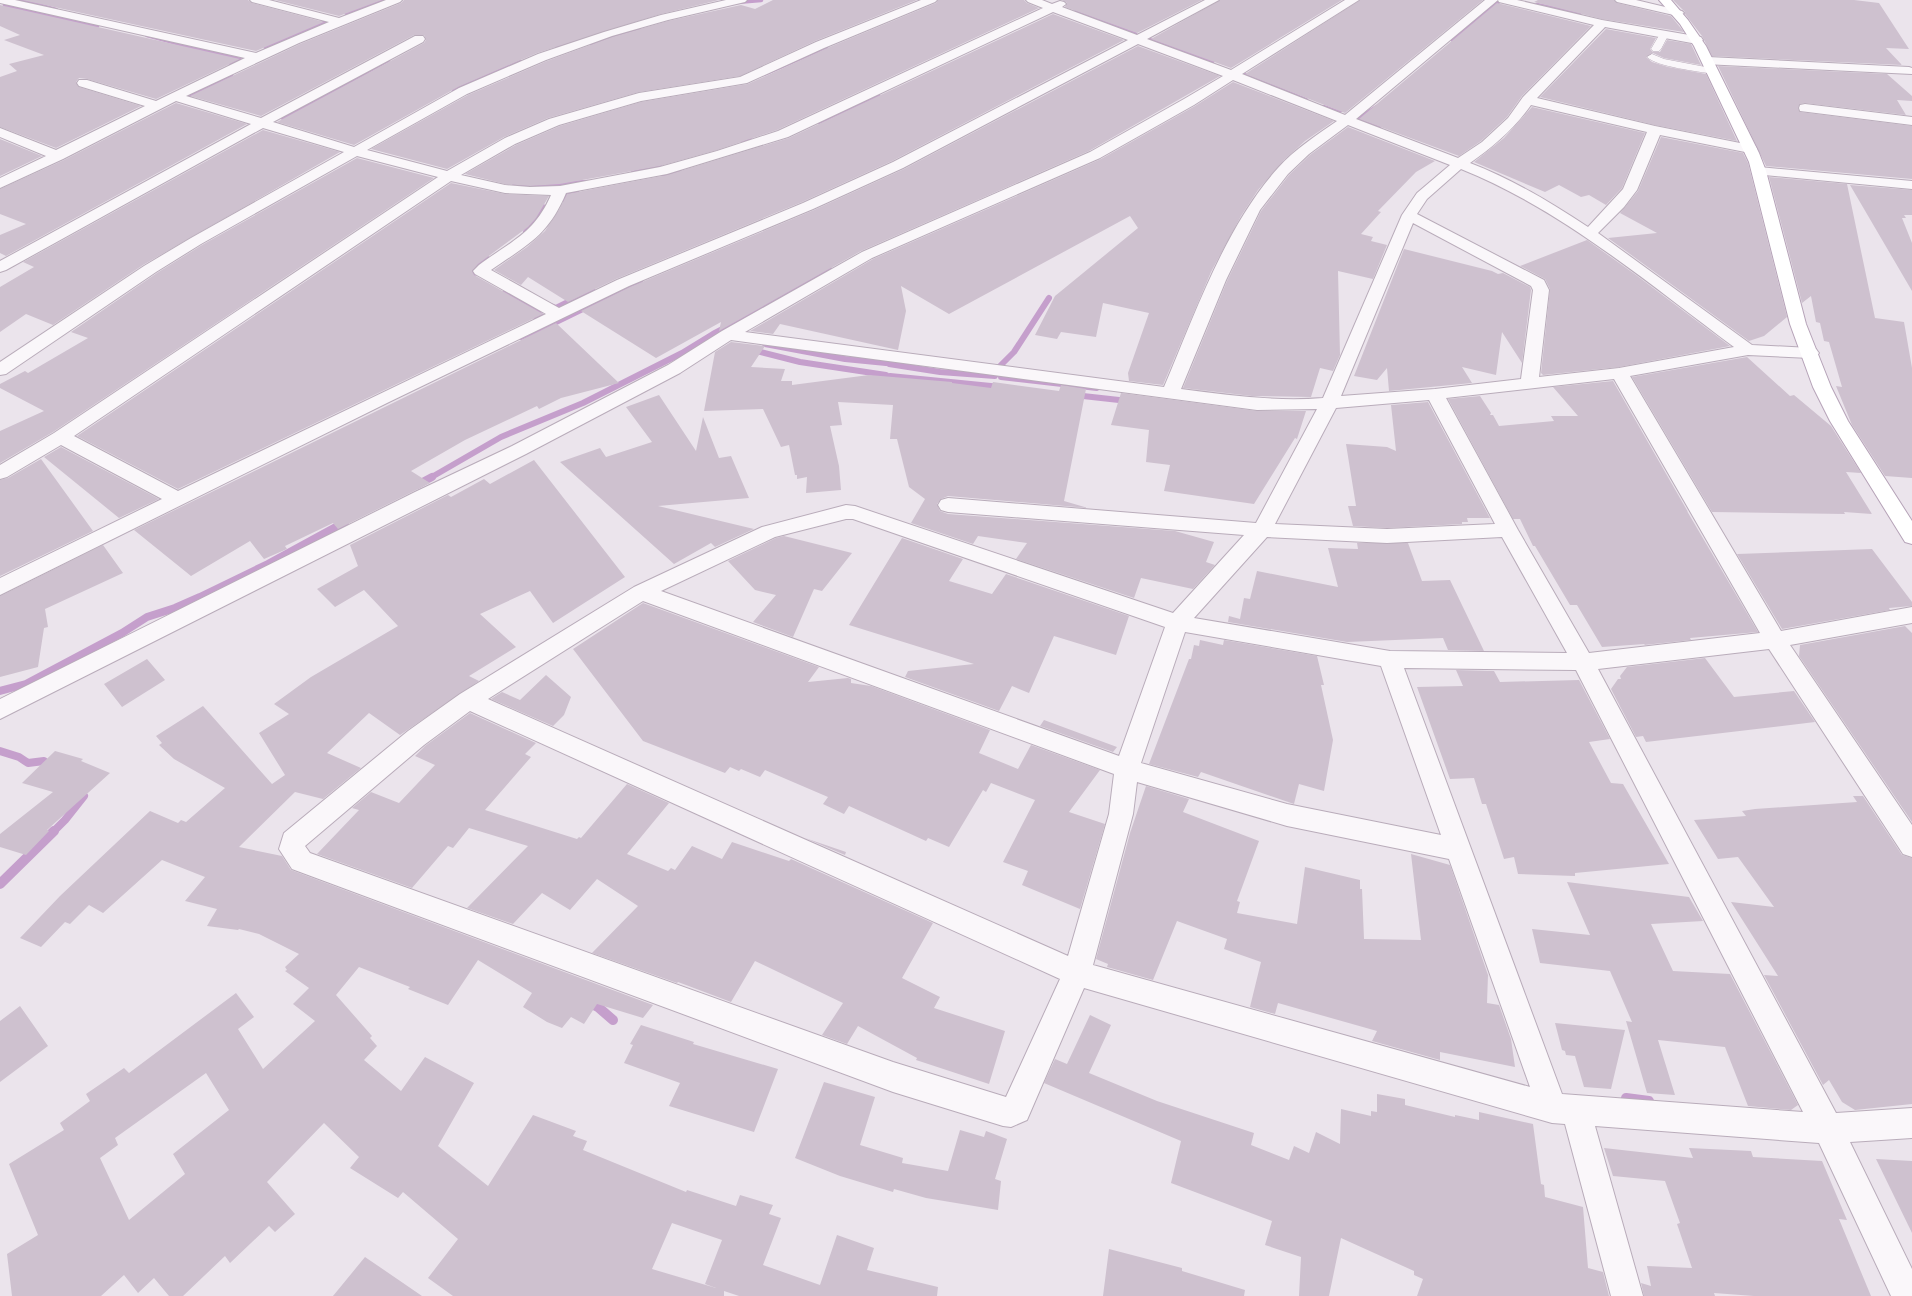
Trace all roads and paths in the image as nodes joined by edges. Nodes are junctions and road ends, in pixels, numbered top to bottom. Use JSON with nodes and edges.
{"nodes":[{"id":1,"x":0,"y":0,"type":"edge"},
{"id":2,"x":256,"y":0,"type":"edge"},
{"id":3,"x":396,"y":0,"type":"edge"},
{"id":4,"x":741,"y":0,"type":"edge"},
{"id":5,"x":931,"y":0,"type":"edge"},
{"id":6,"x":1032,"y":0,"type":"edge"},
{"id":7,"x":1068,"y":0,"type":"edge"},
{"id":8,"x":1213,"y":0,"type":"edge"},
{"id":9,"x":1353,"y":0,"type":"edge"},
{"id":10,"x":1492,"y":0,"type":"edge"},
{"id":11,"x":1503,"y":0,"type":"edge"},
{"id":12,"x":1621,"y":0,"type":"edge"},
{"id":13,"x":1665,"y":0,"type":"edge"},
{"id":14,"x":1052,"y":7,"type":"junction"},
{"id":15,"x":1678,"y":13,"type":"junction"},
{"id":16,"x":338,"y":21,"type":"junction"},
{"id":17,"x":1602,"y":23,"type":"junction"},
{"id":18,"x":1664,"y":34,"type":"junction"},
{"id":19,"x":419,"y":40,"type":"dead end"},
{"id":20,"x":1137,"y":40,"type":"junction"},
{"id":21,"x":1697,"y":40,"type":"junction"},
{"id":22,"x":256,"y":57,"type":"junction"},
{"id":23,"x":1711,"y":66,"type":"junction"},
{"id":24,"x":1911,"y":72,"type":"edge"},
{"id":25,"x":1232,"y":75,"type":"junction"},
{"id":26,"x":83,"y":83,"type":"dead end"},
{"id":27,"x":177,"y":97,"type":"junction"},
{"id":28,"x":1528,"y":100,"type":"junction"},
{"id":29,"x":159,"y":106,"type":"junction"},
{"id":30,"x":1805,"y":108,"type":"dead end"},
{"id":31,"x":1347,"y":120,"type":"junction"},
{"id":32,"x":262,"y":122,"type":"junction"},
{"id":33,"x":1912,"y":122,"type":"edge"},
{"id":34,"x":1655,"y":130,"type":"junction"},
{"id":35,"x":0,"y":132,"type":"edge"},
{"id":36,"x":1750,"y":149,"type":"junction"},
{"id":37,"x":354,"y":151,"type":"junction"},
{"id":38,"x":58,"y":156,"type":"junction"},
{"id":39,"x":1459,"y":164,"type":"junction"},
{"id":40,"x":1759,"y":172,"type":"junction"},
{"id":41,"x":449,"y":176,"type":"junction"},
{"id":42,"x":0,"y":184,"type":"edge"},
{"id":43,"x":1912,"y":185,"type":"edge"},
{"id":44,"x":560,"y":190,"type":"junction"},
{"id":45,"x":1410,"y":214,"type":"junction"},
{"id":46,"x":1590,"y":233,"type":"junction"},
{"id":47,"x":0,"y":267,"type":"edge"},
{"id":48,"x":558,"y":314,"type":"junction"},
{"id":49,"x":728,"y":335,"type":"junction"},
{"id":50,"x":1748,"y":350,"type":"junction"},
{"id":51,"x":1810,"y":353,"type":"junction"},
{"id":52,"x":0,"y":370,"type":"edge"},
{"id":53,"x":1618,"y":373,"type":"junction"},
{"id":54,"x":1530,"y":383,"type":"junction"},
{"id":55,"x":1171,"y":392,"type":"junction"},
{"id":56,"x":1435,"y":394,"type":"junction"},
{"id":57,"x":1330,"y":402,"type":"junction"},
{"id":58,"x":61,"y":437,"type":"junction"},
{"id":59,"x":0,"y":473,"type":"edge"},
{"id":60,"x":178,"y":499,"type":"junction"},
{"id":61,"x":948,"y":506,"type":"dead end"},
{"id":62,"x":1262,"y":530,"type":"junction"},
{"id":63,"x":1508,"y":530,"type":"junction"},
{"id":64,"x":1912,"y":537,"type":"edge"},
{"id":65,"x":0,"y":587,"type":"edge"},
{"id":66,"x":642,"y":592,"type":"junction"},
{"id":67,"x":1912,"y":615,"type":"edge"},
{"id":68,"x":1177,"y":623,"type":"junction"},
{"id":69,"x":1775,"y":640,"type":"junction"},
{"id":70,"x":1390,"y":659,"type":"junction"},
{"id":71,"x":1582,"y":662,"type":"junction"},
{"id":72,"x":468,"y":700,"type":"junction"},
{"id":73,"x":0,"y":710,"type":"edge"},
{"id":74,"x":1127,"y":769,"type":"junction"},
{"id":75,"x":1912,"y":846,"type":"edge"},
{"id":76,"x":1459,"y":850,"type":"junction"},
{"id":77,"x":1077,"y":973,"type":"junction"},
{"id":78,"x":1564,"y":1109,"type":"junction"},
{"id":79,"x":1912,"y":1123,"type":"edge"},
{"id":80,"x":1828,"y":1129,"type":"junction"},
{"id":81,"x":1627,"y":1296,"type":"edge"},
{"id":82,"x":1908,"y":1296,"type":"edge"}],
"edges":[{"from":1,"to":22,"type":"street"},
{"from":2,"to":16,"type":"street"},
{"from":3,"to":16,"type":"street"},
{"from":4,"to":37,"type":"street"},
{"from":5,"to":41,"type":"street"},
{"from":6,"to":14,"type":"street"},
{"from":7,"to":14,"type":"street"},
{"from":8,"to":20,"type":"street"},
{"from":9,"to":25,"type":"street"},
{"from":10,"to":31,"type":"street"},
{"from":11,"to":17,"type":"street"},
{"from":12,"to":15,"type":"street"},
{"from":13,"to":15,"type":"main road"},
{"from":14,"to":20,"type":"street"},
{"from":14,"to":44,"type":"street"},
{"from":15,"to":21,"type":"main road"},
{"from":16,"to":22,"type":"street"},
{"from":17,"to":18,"type":"street"},
{"from":17,"to":28,"type":"street"},
{"from":18,"to":21,"type":"street"},
{"from":18,"to":23,"type":"lane"},
{"from":19,"to":32,"type":"street"},
{"from":20,"to":25,"type":"street"},
{"from":20,"to":48,"type":"street"},
{"from":21,"to":23,"type":"main road"},
{"from":22,"to":27,"type":"street"},
{"from":23,"to":24,"type":"street"},
{"from":23,"to":36,"type":"main road"},
{"from":25,"to":31,"type":"street"},
{"from":25,"to":49,"type":"street"},
{"from":26,"to":29,"type":"street"},
{"from":27,"to":29,"type":"street"},
{"from":27,"to":32,"type":"street"},
{"from":28,"to":34,"type":"street"},
{"from":28,"to":39,"type":"street"},
{"from":29,"to":38,"type":"street"},
{"from":30,"to":33,"type":"street"},
{"from":31,"to":39,"type":"street"},
{"from":31,"to":55,"type":"street"},
{"from":32,"to":37,"type":"street"},
{"from":32,"to":47,"type":"street"},
{"from":34,"to":36,"type":"street"},
{"from":34,"to":46,"type":"street"},
{"from":35,"to":38,"type":"street"},
{"from":36,"to":40,"type":"main road"},
{"from":37,"to":41,"type":"street"},
{"from":37,"to":52,"type":"street"},
{"from":38,"to":42,"type":"street"},
{"from":39,"to":45,"type":"street"},
{"from":39,"to":46,"type":"street"},
{"from":40,"to":43,"type":"street"},
{"from":40,"to":51,"type":"main road"},
{"from":41,"to":44,"type":"street"},
{"from":41,"to":58,"type":"street"},
{"from":44,"to":48,"type":"street"},
{"from":45,"to":54,"type":"street"},
{"from":45,"to":57,"type":"street"},
{"from":46,"to":50,"type":"street"},
{"from":48,"to":60,"type":"street"},
{"from":49,"to":55,"type":"street"},
{"from":49,"to":73,"type":"street"},
{"from":50,"to":51,"type":"street"},
{"from":50,"to":53,"type":"street"},
{"from":51,"to":64,"type":"main road"},
{"from":53,"to":54,"type":"street"},
{"from":53,"to":69,"type":"street"},
{"from":54,"to":56,"type":"street"},
{"from":55,"to":57,"type":"street"},
{"from":56,"to":57,"type":"street"},
{"from":56,"to":63,"type":"street"},
{"from":57,"to":62,"type":"street"},
{"from":58,"to":59,"type":"street"},
{"from":58,"to":60,"type":"street"},
{"from":60,"to":65,"type":"street"},
{"from":61,"to":62,"type":"street"},
{"from":62,"to":63,"type":"street"},
{"from":62,"to":68,"type":"street"},
{"from":63,"to":71,"type":"street"},
{"from":66,"to":68,"type":"street"},
{"from":66,"to":72,"type":"street"},
{"from":66,"to":74,"type":"street"},
{"from":67,"to":69,"type":"street"},
{"from":68,"to":70,"type":"street"},
{"from":68,"to":74,"type":"street"},
{"from":69,"to":71,"type":"street"},
{"from":69,"to":75,"type":"street"},
{"from":70,"to":71,"type":"street"},
{"from":70,"to":76,"type":"street"},
{"from":71,"to":80,"type":"street"},
{"from":72,"to":77,"type":"street"},
{"from":72,"to":77,"type":"street"},
{"from":74,"to":76,"type":"street"},
{"from":74,"to":77,"type":"street"},
{"from":76,"to":78,"type":"street"},
{"from":77,"to":78,"type":"street"},
{"from":78,"to":80,"type":"street"},
{"from":78,"to":81,"type":"street"},
{"from":79,"to":80,"type":"street"},
{"from":80,"to":82,"type":"street"}]}
